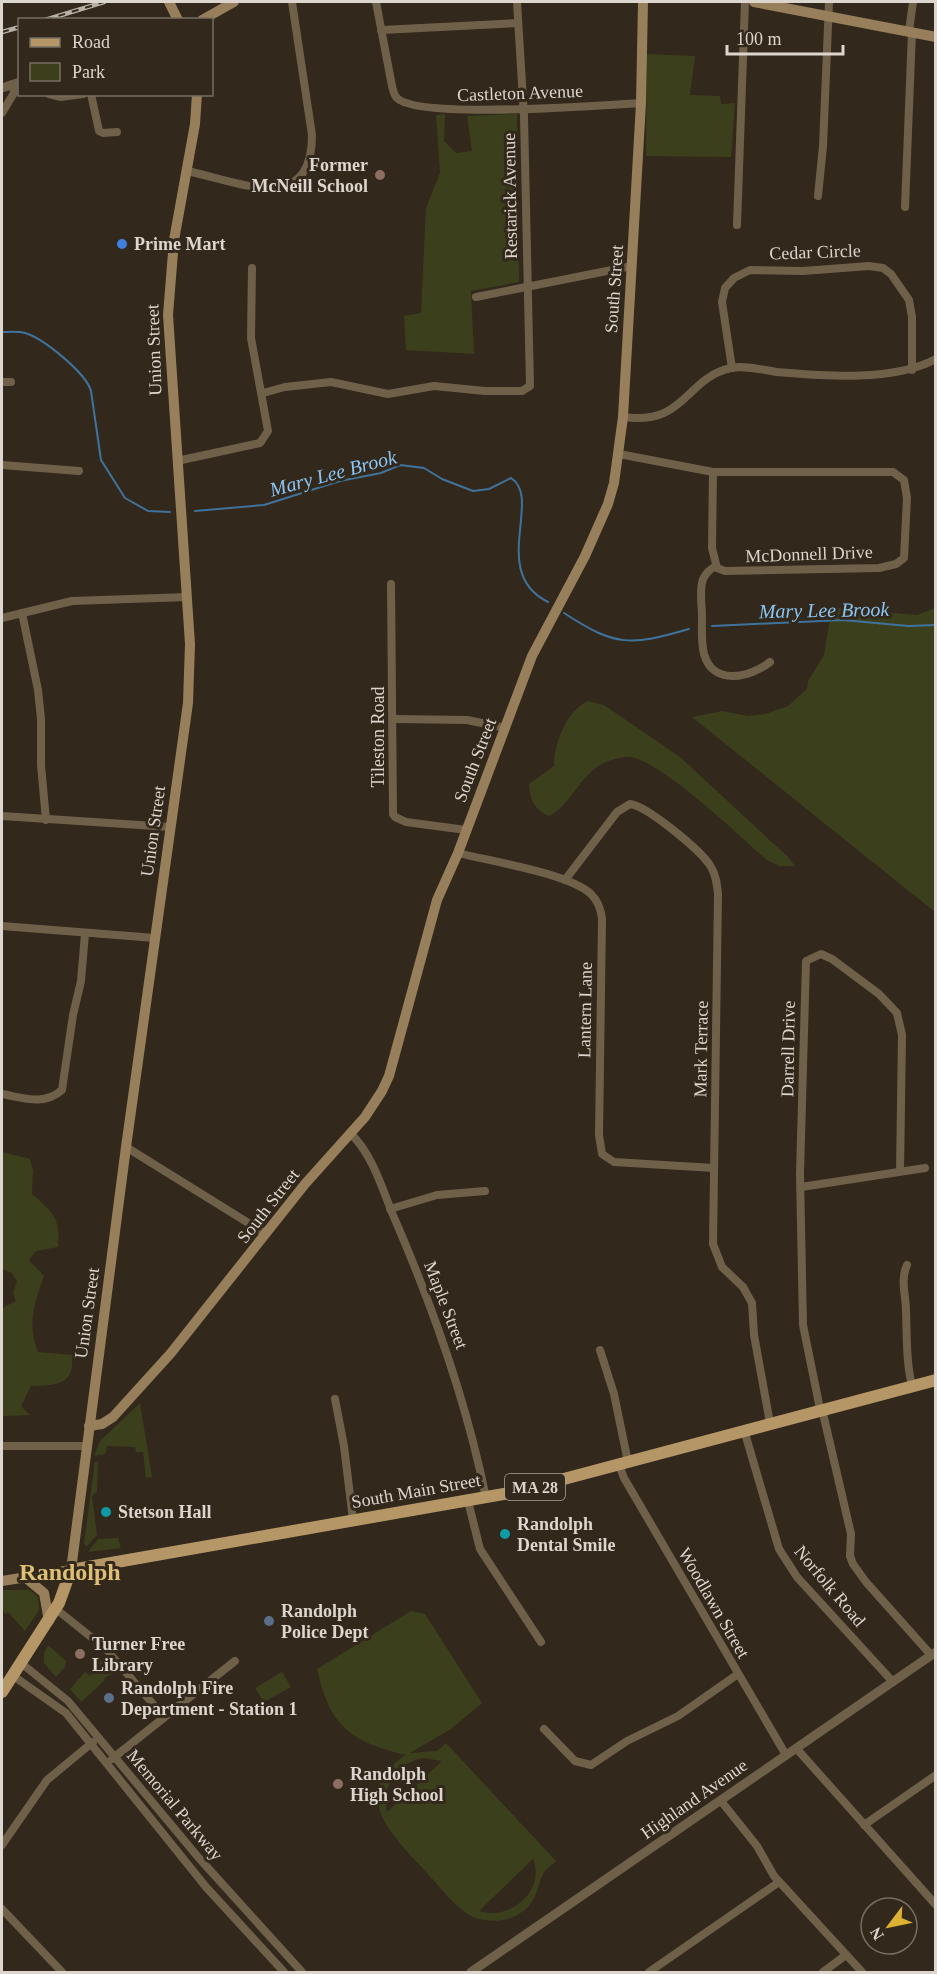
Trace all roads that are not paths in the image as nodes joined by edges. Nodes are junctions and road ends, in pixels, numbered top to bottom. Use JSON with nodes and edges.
{"nodes":[{"id":1,"x":169,"y":2,"type":"edge"},
{"id":2,"x":234,"y":2,"type":"edge"},
{"id":3,"x":292,"y":2,"type":"edge"},
{"id":4,"x":376,"y":2,"type":"edge"},
{"id":5,"x":517,"y":2,"type":"edge"},
{"id":6,"x":643,"y":2,"type":"edge"},
{"id":7,"x":745,"y":2,"type":"edge"},
{"id":8,"x":754,"y":2,"type":"edge"},
{"id":9,"x":829,"y":2,"type":"edge"},
{"id":10,"x":913,"y":2,"type":"edge"},
{"id":11,"x":828,"y":16,"type":"junction"},
{"id":12,"x":177,"y":18,"type":"edge"},
{"id":13,"x":206,"y":18,"type":"edge"},
{"id":14,"x":518,"y":23,"type":"junction"},
{"id":15,"x":381,"y":30,"type":"junction"},
{"id":16,"x":910,"y":32,"type":"junction"},
{"id":17,"x":936,"y":37,"type":"edge"},
{"id":18,"x":16,"y":83,"type":"edge"},
{"id":19,"x":2,"y":88,"type":"edge"},
{"id":20,"x":91,"y":96,"type":"edge"},
{"id":21,"x":197,"y":96,"type":"edge"},
{"id":22,"x":641,"y":103,"type":"junction"},
{"id":23,"x":523,"y":108,"type":"junction"},
{"id":24,"x":2,"y":113,"type":"edge"},
{"id":25,"x":117,"y":132,"type":"dead end"},
{"id":26,"x":187,"y":171,"type":"junction"},
{"id":27,"x":818,"y":195,"type":"dead end"},
{"id":28,"x":905,"y":207,"type":"dead end"},
{"id":29,"x":736,"y":225,"type":"dead end"},
{"id":30,"x":632,"y":266,"type":"junction"},
{"id":31,"x":252,"y":268,"type":"dead end"},
{"id":32,"x":527,"y":286,"type":"junction"},
{"id":33,"x":476,"y":297,"type":"dead end"},
{"id":34,"x":936,"y":359,"type":"edge"},
{"id":35,"x":732,"y":368,"type":"junction"},
{"id":36,"x":912,"y":370,"type":"junction"},
{"id":37,"x":2,"y":382,"type":"edge"},
{"id":38,"x":11,"y":382,"type":"dead end"},
{"id":39,"x":263,"y":393,"type":"junction"},
{"id":40,"x":622,"y":417,"type":"junction"},
{"id":41,"x":619,"y":454,"type":"junction"},
{"id":42,"x":177,"y":461,"type":"junction"},
{"id":43,"x":2,"y":465,"type":"edge"},
{"id":44,"x":80,"y":471,"type":"dead end"},
{"id":45,"x":713,"y":472,"type":"junction"},
{"id":46,"x":716,"y":566,"type":"junction"},
{"id":47,"x":391,"y":584,"type":"dead end"},
{"id":48,"x":187,"y":597,"type":"junction"},
{"id":49,"x":22,"y":613,"type":"junction"},
{"id":50,"x":2,"y":618,"type":"edge"},
{"id":51,"x":770,"y":662,"type":"dead end"},
{"id":52,"x":393,"y":719,"type":"junction"},
{"id":53,"x":506,"y":728,"type":"junction"},
{"id":54,"x":2,"y":816,"type":"edge"},
{"id":55,"x":46,"y":820,"type":"junction"},
{"id":56,"x":170,"y":827,"type":"junction"},
{"id":57,"x":465,"y":830,"type":"junction"},
{"id":58,"x":458,"y":853,"type":"junction"},
{"id":59,"x":565,"y":880,"type":"junction"},
{"id":60,"x":2,"y":926,"type":"edge"},
{"id":61,"x":85,"y":934,"type":"junction"},
{"id":62,"x":155,"y":938,"type":"junction"},
{"id":63,"x":2,"y":1094,"type":"edge"},
{"id":64,"x":351,"y":1134,"type":"junction"},
{"id":65,"x":126,"y":1147,"type":"junction"},
{"id":66,"x":714,"y":1168,"type":"junction"},
{"id":67,"x":925,"y":1168,"type":"dead end"},
{"id":68,"x":900,"y":1171,"type":"junction"},
{"id":69,"x":801,"y":1187,"type":"junction"},
{"id":70,"x":485,"y":1191,"type":"dead end"},
{"id":71,"x":390,"y":1209,"type":"junction"},
{"id":72,"x":266,"y":1234,"type":"junction"},
{"id":73,"x":907,"y":1265,"type":"dead end"},
{"id":74,"x":600,"y":1350,"type":"dead end"},
{"id":75,"x":936,"y":1380,"type":"edge"},
{"id":76,"x":912,"y":1386,"type":"junction"},
{"id":77,"x":335,"y":1399,"type":"dead end"},
{"id":78,"x":821,"y":1409,"type":"junction"},
{"id":79,"x":770,"y":1423,"type":"junction"},
{"id":80,"x":88,"y":1426,"type":"junction"},
{"id":81,"x":744,"y":1430,"type":"junction"},
{"id":82,"x":2,"y":1446,"type":"edge"},
{"id":83,"x":86,"y":1446,"type":"junction"},
{"id":84,"x":623,"y":1463,"type":"junction"},
{"id":85,"x":486,"y":1498,"type":"junction"},
{"id":86,"x":468,"y":1501,"type":"junction"},
{"id":87,"x":353,"y":1520,"type":"junction"},
{"id":88,"x":71,"y":1570,"type":"junction"},
{"id":89,"x":26,"y":1578,"type":"junction"},
{"id":90,"x":2,"y":1581,"type":"edge"},
{"id":91,"x":56,"y":1609,"type":"junction"},
{"id":92,"x":49,"y":1621,"type":"junction"},
{"id":93,"x":541,"y":1642,"type":"dead end"},
{"id":94,"x":933,"y":1654,"type":"edge"},
{"id":95,"x":235,"y":1661,"type":"dead end"},
{"id":96,"x":21,"y":1663,"type":"junction"},
{"id":97,"x":738,"y":1674,"type":"junction"},
{"id":98,"x":12,"y":1675,"type":"junction"},
{"id":99,"x":893,"y":1682,"type":"junction"},
{"id":100,"x":2,"y":1692,"type":"edge"},
{"id":101,"x":165,"y":1717,"type":"junction"},
{"id":102,"x":544,"y":1729,"type":"dead end"},
{"id":103,"x":98,"y":1737,"type":"junction"},
{"id":104,"x":90,"y":1744,"type":"junction"},
{"id":105,"x":796,"y":1748,"type":"junction"},
{"id":106,"x":786,"y":1755,"type":"junction"},
{"id":107,"x":115,"y":1757,"type":"junction"},
{"id":108,"x":106,"y":1764,"type":"junction"},
{"id":109,"x":936,"y":1775,"type":"edge"},
{"id":110,"x":721,"y":1801,"type":"junction"},
{"id":111,"x":864,"y":1825,"type":"junction"},
{"id":112,"x":2,"y":1845,"type":"edge"},
{"id":113,"x":779,"y":1882,"type":"junction"},
{"id":114,"x":936,"y":1905,"type":"edge"},
{"id":115,"x":2,"y":1909,"type":"edge"},
{"id":116,"x":846,"y":1955,"type":"junction"},
{"id":117,"x":63,"y":1972,"type":"edge"},
{"id":118,"x":284,"y":1972,"type":"edge"},
{"id":119,"x":302,"y":1972,"type":"edge"},
{"id":120,"x":471,"y":1972,"type":"edge"},
{"id":121,"x":649,"y":1972,"type":"edge"},
{"id":122,"x":823,"y":1972,"type":"edge"},
{"id":123,"x":862,"y":1972,"type":"edge"}],
"edges":[{"from":1,"to":12,"type":"main road"},
{"from":2,"to":13,"type":"main road"},
{"from":3,"to":26,"type":"street"},
{"from":4,"to":15,"type":"street"},
{"from":5,"to":14,"type":"street","name":"Restarick Avenue"},
{"from":6,"to":22,"type":"main road","name":"South Street"},
{"from":7,"to":29,"type":"street"},
{"from":8,"to":11,"type":"main road"},
{"from":9,"to":11,"type":"street"},
{"from":10,"to":16,"type":"street"},
{"from":11,"to":16,"type":"main road"},
{"from":11,"to":27,"type":"street"},
{"from":14,"to":15,"type":"street"},
{"from":14,"to":23,"type":"street","name":"Restarick Avenue"},
{"from":15,"to":23,"type":"street","name":"Castleton Avenue"},
{"from":16,"to":17,"type":"main road"},
{"from":16,"to":28,"type":"street"},
{"from":18,"to":19,"type":"street"},
{"from":18,"to":24,"type":"street"},
{"from":20,"to":25,"type":"street"},
{"from":21,"to":26,"type":"main road","name":"Union Street"},
{"from":22,"to":23,"type":"street","name":"Castleton Avenue"},
{"from":22,"to":30,"type":"main road","name":"South Street"},
{"from":23,"to":32,"type":"street","name":"Restarick Avenue"},
{"from":26,"to":42,"type":"main road","name":"Union Street"},
{"from":30,"to":32,"type":"street"},
{"from":30,"to":40,"type":"main road","name":"South Street"},
{"from":31,"to":39,"type":"street"},
{"from":32,"to":33,"type":"street"},
{"from":32,"to":39,"type":"street","name":"Restarick Avenue"},
{"from":34,"to":36,"type":"street"},
{"from":35,"to":36,"type":"street"},
{"from":35,"to":36,"type":"street","name":"Cedar Circle"},
{"from":35,"to":40,"type":"street"},
{"from":37,"to":38,"type":"street"},
{"from":39,"to":42,"type":"street"},
{"from":40,"to":41,"type":"main road","name":"South Street"},
{"from":41,"to":45,"type":"street","name":"McDonnell Drive"},
{"from":41,"to":53,"type":"main road","name":"South Street"},
{"from":42,"to":48,"type":"main road","name":"Union Street"},
{"from":43,"to":44,"type":"street"},
{"from":45,"to":46,"type":"street"},
{"from":45,"to":46,"type":"street","name":"McDonnell Drive"},
{"from":46,"to":51,"type":"street"},
{"from":47,"to":52,"type":"street","name":"Tileston Road"},
{"from":48,"to":49,"type":"street"},
{"from":48,"to":56,"type":"main road","name":"Union Street"},
{"from":49,"to":50,"type":"street"},
{"from":49,"to":55,"type":"street"},
{"from":52,"to":53,"type":"street"},
{"from":52,"to":57,"type":"street","name":"Tileston Road"},
{"from":53,"to":57,"type":"main road","name":"South Street"},
{"from":54,"to":55,"type":"street"},
{"from":55,"to":56,"type":"street"},
{"from":56,"to":62,"type":"main road","name":"Union Street"},
{"from":57,"to":58,"type":"main road","name":"South Street"},
{"from":58,"to":59,"type":"street","name":"Lantern Lane"},
{"from":58,"to":64,"type":"main road","name":"South Street"},
{"from":59,"to":66,"type":"street","name":"Lantern Lane"},
{"from":59,"to":66,"type":"street","name":"Mark Terrace"},
{"from":60,"to":61,"type":"street"},
{"from":61,"to":62,"type":"street"},
{"from":61,"to":63,"type":"street"},
{"from":62,"to":65,"type":"main road","name":"Union Street"},
{"from":64,"to":71,"type":"street","name":"Maple Street"},
{"from":64,"to":72,"type":"main road","name":"South Street"},
{"from":65,"to":72,"type":"street"},
{"from":65,"to":80,"type":"main road","name":"Union Street"},
{"from":66,"to":79,"type":"street","name":"Mark Terrace"},
{"from":67,"to":68,"type":"street"},
{"from":68,"to":69,"type":"street"},
{"from":68,"to":69,"type":"street","name":"Darrell Drive"},
{"from":69,"to":78,"type":"street","name":"Darrell Drive"},
{"from":70,"to":71,"type":"street"},
{"from":71,"to":85,"type":"street","name":"Maple Street"},
{"from":72,"to":80,"type":"main road","name":"South Street"},
{"from":73,"to":76,"type":"street"},
{"from":74,"to":84,"type":"street","name":"Woodlawn Street"},
{"from":75,"to":76,"type":"main road","name":"South Main Street","number":"MA 28"},
{"from":76,"to":78,"type":"main road","name":"South Main Street","number":"MA 28"},
{"from":77,"to":87,"type":"street"},
{"from":78,"to":79,"type":"main road","name":"South Main Street","number":"MA 28"},
{"from":78,"to":94,"type":"street","name":"Darrell Drive"},
{"from":79,"to":81,"type":"main road","name":"South Main Street","number":"MA 28"},
{"from":80,"to":83,"type":"main road","name":"Union Street"},
{"from":81,"to":84,"type":"main road","name":"South Main Street","number":"MA 28"},
{"from":81,"to":99,"type":"street","name":"Norfolk Road"},
{"from":82,"to":83,"type":"street"},
{"from":83,"to":88,"type":"main road","name":"Union Street"},
{"from":84,"to":85,"type":"main road","name":"South Main Street","number":"MA 28"},
{"from":84,"to":97,"type":"street","name":"Woodlawn Street"},
{"from":85,"to":86,"type":"main road","name":"South Main Street","number":"MA 28"},
{"from":86,"to":87,"type":"main road","name":"South Main Street","number":"MA 28"},
{"from":86,"to":93,"type":"street"},
{"from":87,"to":88,"type":"main road","name":"South Main Street","number":"MA 28"},
{"from":88,"to":89,"type":"main road"},
{"from":88,"to":91,"type":"main road"},
{"from":89,"to":90,"type":"main road"},
{"from":89,"to":92,"type":"main road"},
{"from":91,"to":92,"type":"main road"},
{"from":91,"to":101,"type":"street"},
{"from":92,"to":96,"type":"main road"},
{"from":94,"to":99,"type":"street","name":"Highland Avenue"},
{"from":95,"to":101,"type":"street"},
{"from":96,"to":98,"type":"main road"},
{"from":96,"to":103,"type":"street","name":"Memorial Parkway"},
{"from":97,"to":102,"type":"street"},
{"from":97,"to":106,"type":"street","name":"Woodlawn Street"},
{"from":98,"to":100,"type":"main road"},
{"from":98,"to":104,"type":"street","name":"Memorial Parkway"},
{"from":99,"to":105,"type":"street","name":"Highland Avenue"},
{"from":101,"to":107,"type":"street"},
{"from":103,"to":104,"type":"street"},
{"from":103,"to":107,"type":"street","name":"Memorial Parkway"},
{"from":104,"to":108,"type":"street","name":"Memorial Parkway"},
{"from":104,"to":112,"type":"street"},
{"from":105,"to":106,"type":"street","name":"Highland Avenue"},
{"from":105,"to":111,"type":"street"},
{"from":106,"to":110,"type":"street","name":"Highland Avenue"},
{"from":107,"to":108,"type":"street"},
{"from":107,"to":119,"type":"street","name":"Memorial Parkway"},
{"from":108,"to":118,"type":"street","name":"Memorial Parkway"},
{"from":109,"to":111,"type":"street"},
{"from":110,"to":113,"type":"street"},
{"from":110,"to":120,"type":"street","name":"Highland Avenue"},
{"from":111,"to":114,"type":"street"},
{"from":113,"to":116,"type":"street"},
{"from":113,"to":121,"type":"street"},
{"from":115,"to":117,"type":"street"},
{"from":116,"to":122,"type":"street"},
{"from":116,"to":123,"type":"street"}]}
